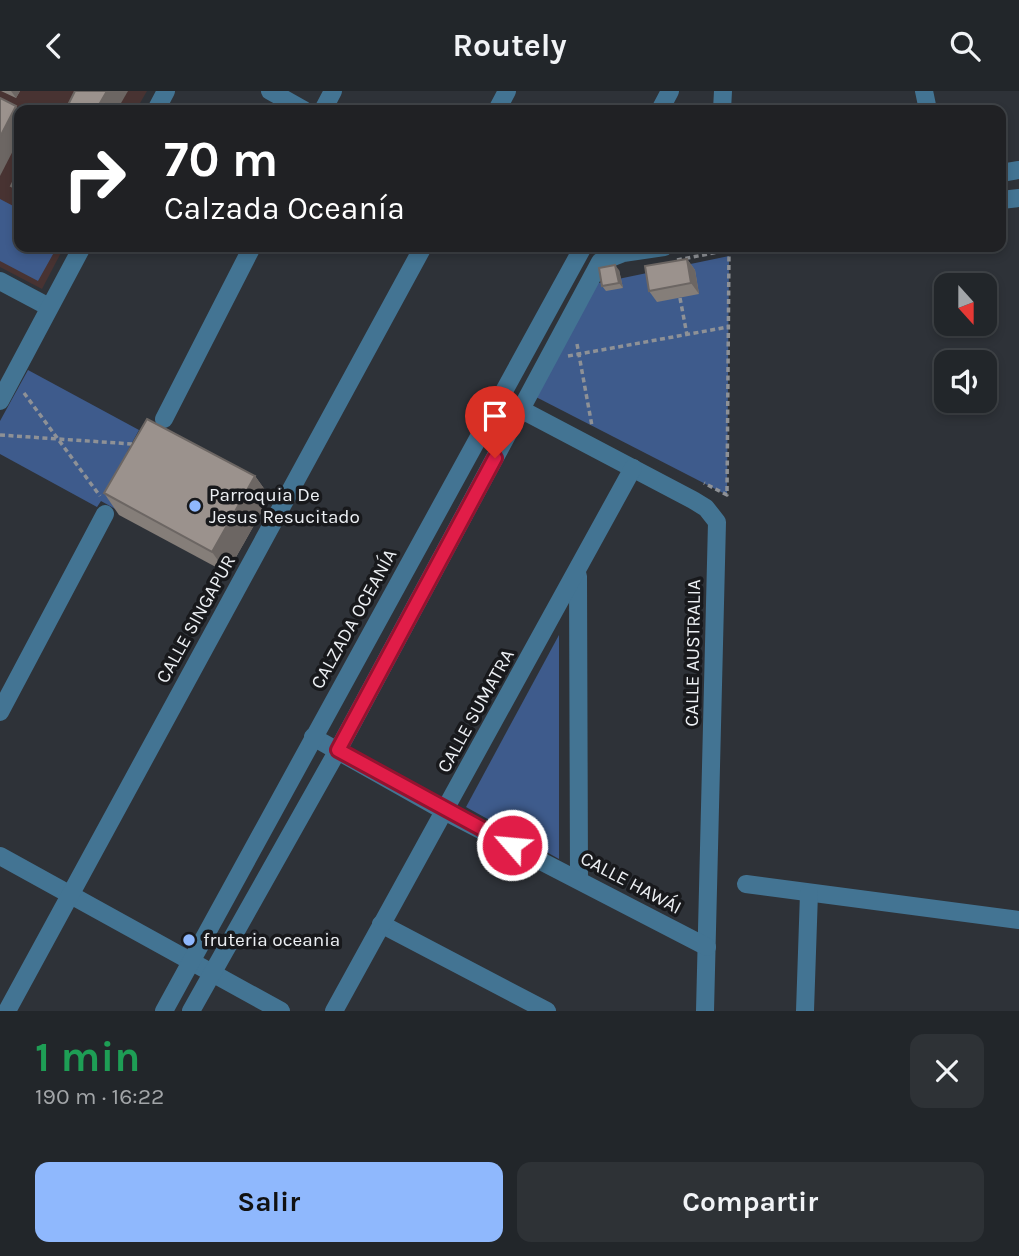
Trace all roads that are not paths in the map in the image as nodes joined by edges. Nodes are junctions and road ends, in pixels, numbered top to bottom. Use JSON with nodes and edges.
{"nodes":[{"id":1,"x":270,"y":91,"type":"edge"},
{"id":2,"x":295,"y":105,"type":"edge"},
{"id":3,"x":79,"y":252,"type":"edge"},
{"id":4,"x":250,"y":252,"type":"edge"},
{"id":5,"x":420,"y":252,"type":"edge"},
{"id":6,"x":578,"y":252,"type":"edge"},
{"id":7,"x":587,"y":252,"type":"edge"},
{"id":8,"x":668,"y":254,"type":"edge"},
{"id":9,"x":600,"y":262,"type":"junction"},
{"id":10,"x":0,"y":281,"type":"edge"},
{"id":11,"x":49,"y":307,"type":"junction"},
{"id":12,"x":0,"y":401,"type":"edge"},
{"id":13,"x":522,"y":409,"type":"junction"},
{"id":14,"x":163,"y":419,"type":"dead end"},
{"id":15,"x":633,"y":468,"type":"junction"},
{"id":16,"x":103,"y":506,"type":"edge"},
{"id":17,"x":578,"y":573,"type":"junction"},
{"id":18,"x":0,"y":712,"type":"edge"},
{"id":19,"x":313,"y":737,"type":"junction"},
{"id":20,"x":338,"y":750,"type":"junction"},
{"id":21,"x":444,"y":811,"type":"junction"},
{"id":22,"x":0,"y":856,"type":"edge"},
{"id":23,"x":579,"y":879,"type":"junction"},
{"id":24,"x":746,"y":884,"type":"dead end"},
{"id":25,"x":809,"y":893,"type":"junction"},
{"id":26,"x":70,"y":895,"type":"junction"},
{"id":27,"x":1019,"y":920,"type":"edge"},
{"id":28,"x":381,"y":924,"type":"junction"},
{"id":29,"x":707,"y":947,"type":"junction"},
{"id":30,"x":191,"y":961,"type":"junction"},
{"id":31,"x":213,"y":971,"type":"junction"},
{"id":32,"x":4,"y":1010,"type":"edge"},
{"id":33,"x":164,"y":1011,"type":"edge"},
{"id":34,"x":191,"y":1011,"type":"edge"},
{"id":35,"x":281,"y":1011,"type":"edge"},
{"id":36,"x":334,"y":1011,"type":"edge"},
{"id":37,"x":547,"y":1011,"type":"edge"},
{"id":38,"x":705,"y":1011,"type":"edge"},
{"id":39,"x":805,"y":1011,"type":"edge"}],
"edges":[{"from":1,"to":2,"type":"street"},
{"from":3,"to":11,"type":"street"},
{"from":4,"to":14,"type":"street"},
{"from":5,"to":26,"type":"street","name":"CALLE SINGAPUR"},
{"from":6,"to":19,"type":"street","name":"CALZADA OCEANÍA"},
{"from":7,"to":9,"type":"street"},
{"from":8,"to":9,"type":"street"},
{"from":9,"to":13,"type":"street"},
{"from":10,"to":11,"type":"street"},
{"from":11,"to":12,"type":"street"},
{"from":13,"to":15,"type":"street","name":"CALLE AUSTRALIA"},
{"from":13,"to":20,"type":"street"},
{"from":15,"to":17,"type":"street","name":"CALLE SUMATRA"},
{"from":15,"to":29,"type":"street","name":"CALLE AUSTRALIA"},
{"from":16,"to":18,"type":"street"},
{"from":17,"to":21,"type":"street","name":"CALLE SUMATRA"},
{"from":17,"to":23,"type":"street"},
{"from":19,"to":20,"type":"street","name":"CALLE HAWÁI"},
{"from":19,"to":30,"type":"street","name":"CALZADA OCEANÍA"},
{"from":20,"to":21,"type":"street","name":"CALLE HAWÁI"},
{"from":20,"to":31,"type":"street"},
{"from":21,"to":23,"type":"street","name":"CALLE HAWÁI"},
{"from":21,"to":28,"type":"street","name":"CALLE SUMATRA"},
{"from":22,"to":26,"type":"street"},
{"from":23,"to":29,"type":"street","name":"CALLE HAWÁI"},
{"from":24,"to":25,"type":"street"},
{"from":25,"to":27,"type":"street"},
{"from":25,"to":39,"type":"street"},
{"from":26,"to":30,"type":"street"},
{"from":26,"to":32,"type":"street","name":"CALLE SINGAPUR"},
{"from":28,"to":36,"type":"street","name":"CALLE SUMATRA"},
{"from":28,"to":37,"type":"street"},
{"from":29,"to":38,"type":"street","name":"CALLE AUSTRALIA"},
{"from":30,"to":31,"type":"street"},
{"from":30,"to":33,"type":"street","name":"CALZADA OCEANÍA"},
{"from":31,"to":34,"type":"street"},
{"from":31,"to":35,"type":"street"}]}
